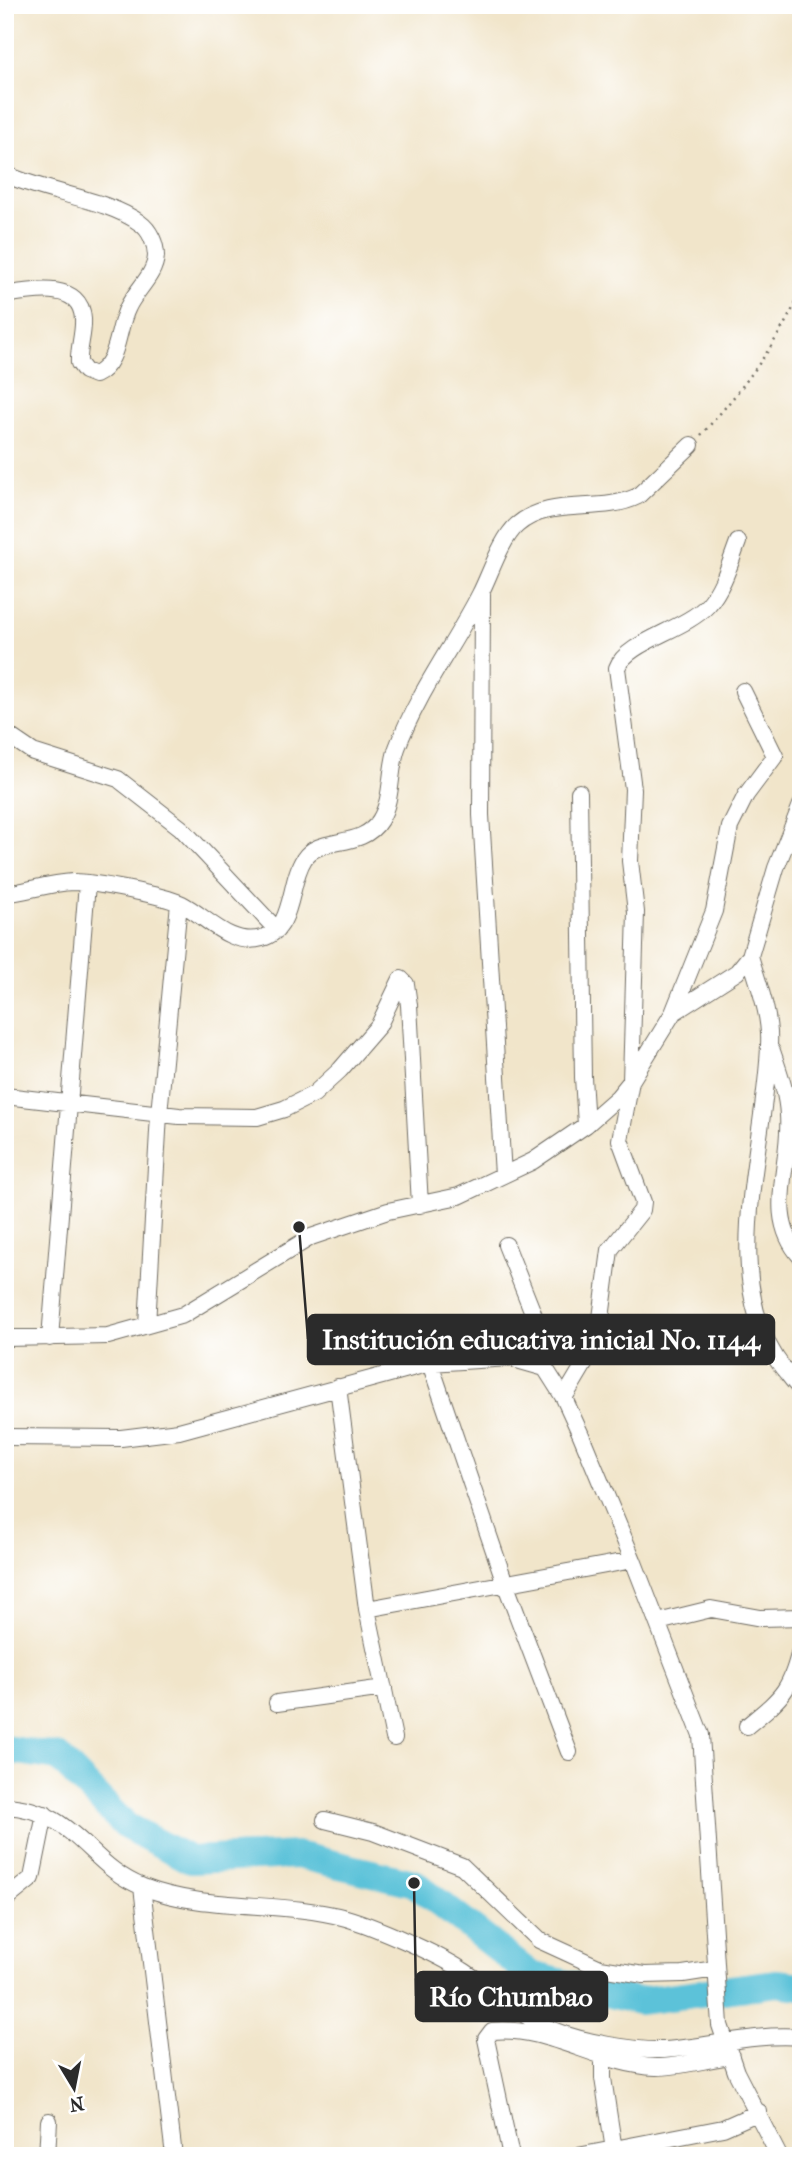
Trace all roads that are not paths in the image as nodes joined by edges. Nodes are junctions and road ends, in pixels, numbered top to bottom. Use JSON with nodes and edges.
{"nodes":[{"id":1,"x":5,"y":174,"type":"edge"},
{"id":2,"x":5,"y":295,"type":"edge"},
{"id":3,"x":691,"y":445,"type":"road end"},
{"id":4,"x":738,"y":542,"type":"dead end"},
{"id":5,"x":482,"y":591,"type":"junction"},
{"id":6,"x":743,"y":691,"type":"dead end"},
{"id":7,"x":5,"y":733,"type":"edge"},
{"id":8,"x":579,"y":792,"type":"dead end"},
{"id":9,"x":801,"y":805,"type":"edge"},
{"id":10,"x":88,"y":884,"type":"junction"},
{"id":11,"x":5,"y":894,"type":"edge"},
{"id":12,"x":179,"y":903,"type":"junction"},
{"id":13,"x":278,"y":930,"type":"junction"},
{"id":14,"x":750,"y":956,"type":"junction"},
{"id":15,"x":673,"y":1013,"type":"junction"},
{"id":16,"x":770,"y":1042,"type":"junction"},
{"id":17,"x":631,"y":1081,"type":"junction"},
{"id":18,"x":5,"y":1096,"type":"edge"},
{"id":19,"x":70,"y":1105,"type":"junction"},
{"id":20,"x":159,"y":1114,"type":"junction"},
{"id":21,"x":586,"y":1125,"type":"junction"},
{"id":22,"x":503,"y":1175,"type":"junction"},
{"id":23,"x":421,"y":1205,"type":"junction"},
{"id":24,"x":506,"y":1245,"type":"dead end"},
{"id":25,"x":801,"y":1257,"type":"edge"},
{"id":26,"x":146,"y":1325,"type":"junction"},
{"id":27,"x":5,"y":1338,"type":"edge"},
{"id":28,"x":50,"y":1338,"type":"junction"},
{"id":29,"x":429,"y":1363,"type":"junction"},
{"id":30,"x":545,"y":1368,"type":"junction"},
{"id":31,"x":338,"y":1387,"type":"junction"},
{"id":32,"x":801,"y":1389,"type":"edge"},
{"id":33,"x":564,"y":1398,"type":"junction"},
{"id":34,"x":5,"y":1437,"type":"edge"},
{"id":35,"x":633,"y":1559,"type":"junction"},
{"id":36,"x":505,"y":1583,"type":"junction"},
{"id":37,"x":367,"y":1609,"type":"junction"},
{"id":38,"x":801,"y":1617,"type":"edge"},
{"id":39,"x":658,"y":1622,"type":"junction"},
{"id":40,"x":801,"y":1646,"type":"edge"},
{"id":41,"x":384,"y":1688,"type":"junction"},
{"id":42,"x":277,"y":1703,"type":"dead end"},
{"id":43,"x":747,"y":1726,"type":"dead end"},
{"id":44,"x":394,"y":1738,"type":"dead end"},
{"id":45,"x":569,"y":1752,"type":"dead end"},
{"id":46,"x":5,"y":1806,"type":"edge"},
{"id":47,"x":45,"y":1814,"type":"junction"},
{"id":48,"x":325,"y":1821,"type":"dead end"},
{"id":49,"x":142,"y":1887,"type":"junction"},
{"id":50,"x":5,"y":1900,"type":"edge"},
{"id":51,"x":716,"y":1973,"type":"junction"},
{"id":52,"x":801,"y":2037,"type":"edge"},
{"id":53,"x":726,"y":2040,"type":"junction"},
{"id":54,"x":603,"y":2056,"type":"junction"},
{"id":55,"x":759,"y":2112,"type":"junction"},
{"id":56,"x":49,"y":2121,"type":"dead end"},
{"id":57,"x":614,"y":2150,"type":"junction"},
{"id":58,"x":47,"y":2156,"type":"edge"},
{"id":59,"x":174,"y":2156,"type":"edge"},
{"id":60,"x":511,"y":2156,"type":"edge"},
{"id":61,"x":578,"y":2156,"type":"edge"},
{"id":62,"x":779,"y":2156,"type":"edge"}],
"edges":[{"from":1,"to":2,"type":"street"},
{"from":3,"to":5,"type":"street"},
{"from":4,"to":17,"type":"street"},
{"from":5,"to":13,"type":"street"},
{"from":5,"to":22,"type":"street"},
{"from":6,"to":15,"type":"street"},
{"from":7,"to":13,"type":"street"},
{"from":8,"to":21,"type":"street"},
{"from":9,"to":14,"type":"street"},
{"from":10,"to":11,"type":"street"},
{"from":10,"to":12,"type":"street"},
{"from":10,"to":19,"type":"street"},
{"from":12,"to":13,"type":"street"},
{"from":12,"to":20,"type":"street"},
{"from":14,"to":15,"type":"street"},
{"from":14,"to":16,"type":"street"},
{"from":15,"to":17,"type":"street"},
{"from":16,"to":25,"type":"street"},
{"from":16,"to":32,"type":"street"},
{"from":17,"to":21,"type":"street"},
{"from":17,"to":33,"type":"street"},
{"from":18,"to":19,"type":"street"},
{"from":19,"to":20,"type":"street"},
{"from":19,"to":28,"type":"street"},
{"from":20,"to":23,"type":"street"},
{"from":20,"to":26,"type":"street"},
{"from":21,"to":22,"type":"street"},
{"from":22,"to":23,"type":"street"},
{"from":23,"to":26,"type":"street"},
{"from":24,"to":30,"type":"street"},
{"from":26,"to":28,"type":"street"},
{"from":27,"to":28,"type":"street"},
{"from":29,"to":30,"type":"street"},
{"from":29,"to":31,"type":"street"},
{"from":29,"to":36,"type":"street"},
{"from":30,"to":33,"type":"street"},
{"from":31,"to":34,"type":"street"},
{"from":31,"to":37,"type":"street"},
{"from":33,"to":35,"type":"street"},
{"from":35,"to":36,"type":"street"},
{"from":35,"to":39,"type":"street"},
{"from":36,"to":37,"type":"street"},
{"from":36,"to":45,"type":"street"},
{"from":37,"to":41,"type":"street"},
{"from":38,"to":39,"type":"street"},
{"from":39,"to":51,"type":"street"},
{"from":40,"to":43,"type":"street"},
{"from":41,"to":42,"type":"street"},
{"from":41,"to":44,"type":"street"},
{"from":46,"to":47,"type":"street"},
{"from":47,"to":49,"type":"street"},
{"from":47,"to":50,"type":"street"},
{"from":48,"to":51,"type":"street"},
{"from":49,"to":53,"type":"street"},
{"from":49,"to":59,"type":"street"},
{"from":51,"to":53,"type":"street"},
{"from":52,"to":53,"type":"street"},
{"from":53,"to":54,"type":"street"},
{"from":53,"to":55,"type":"street"},
{"from":54,"to":57,"type":"street"},
{"from":54,"to":60,"type":"street"},
{"from":55,"to":57,"type":"street"},
{"from":55,"to":62,"type":"street"},
{"from":56,"to":58,"type":"street"},
{"from":57,"to":61,"type":"street"}]}
